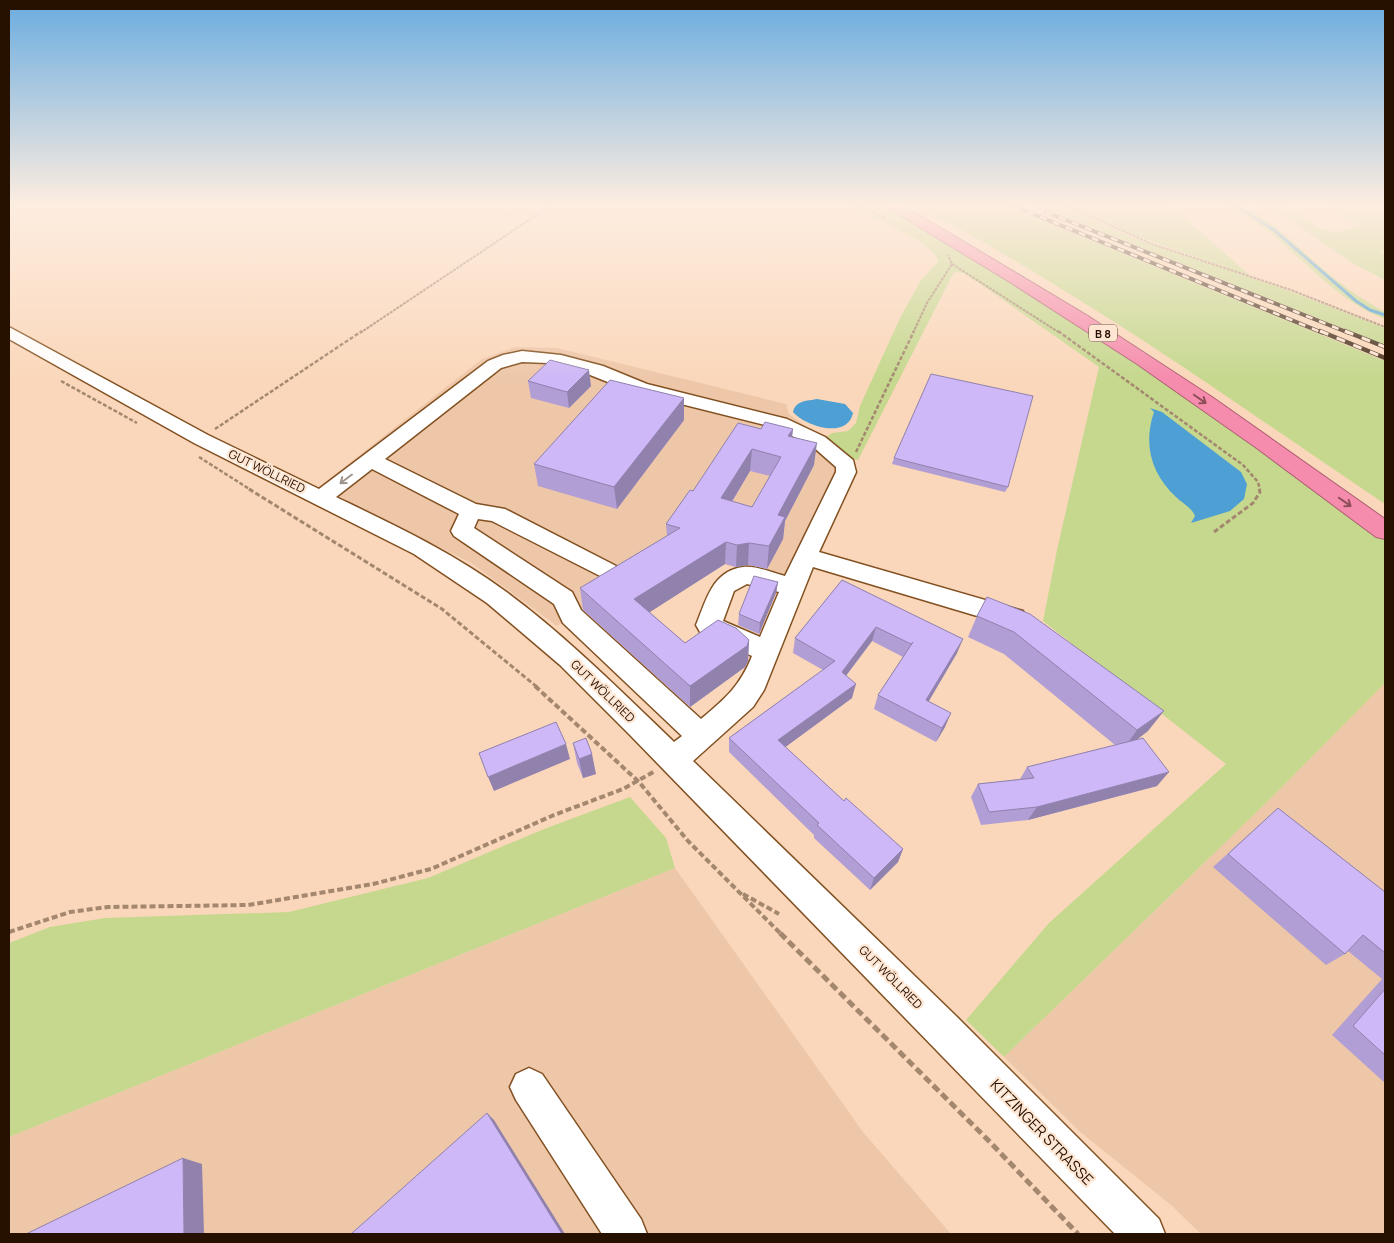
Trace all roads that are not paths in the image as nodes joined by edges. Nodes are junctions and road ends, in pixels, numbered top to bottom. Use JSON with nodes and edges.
{"nodes":[{"id":1,"x":992,"y":264,"type":"edge"},
{"id":2,"x":1012,"y":264,"type":"edge"},
{"id":3,"x":9,"y":332,"type":"edge"},
{"id":4,"x":371,"y":460,"type":"junction"},
{"id":5,"x":320,"y":498,"type":"junction"},
{"id":6,"x":1385,"y":510,"type":"edge"},
{"id":7,"x":471,"y":511,"type":"junction"},
{"id":8,"x":1385,"y":531,"type":"edge"},
{"id":9,"x":805,"y":556,"type":"junction"},
{"id":10,"x":614,"y":575,"type":"edge"},
{"id":11,"x":794,"y":587,"type":"junction"},
{"id":12,"x":1039,"y":627,"type":"edge"},
{"id":13,"x":768,"y":652,"type":"junction"},
{"id":14,"x":702,"y":737,"type":"junction"},
{"id":15,"x":674,"y":760,"type":"junction"},
{"id":16,"x":942,"y":1028,"type":"joint"},
{"id":17,"x":530,"y":1087,"type":"dead end"},
{"id":18,"x":626,"y":1234,"type":"edge"},
{"id":19,"x":1144,"y":1234,"type":"edge"}],
"edges":[{"from":1,"to":8,"type":"highway","number":"B 8","one_way":true},
{"from":2,"to":6,"type":"highway","number":"B 8"},
{"from":3,"to":5,"type":"street","name":"GUT WÖLLRIED"},
{"from":4,"to":5,"type":"street","one_way":true},
{"from":4,"to":7,"type":"street"},
{"from":4,"to":9,"type":"street"},
{"from":5,"to":15,"type":"street","name":"GUT WÖLLRIED"},
{"from":7,"to":10,"type":"street"},
{"from":7,"to":14,"type":"street"},
{"from":9,"to":11,"type":"street"},
{"from":9,"to":12,"type":"street"},
{"from":11,"to":13,"type":"street"},
{"from":11,"to":13,"type":"street"},
{"from":13,"to":14,"type":"street"},
{"from":14,"to":15,"type":"street"},
{"from":15,"to":16,"type":"street","name":"GUT WÖLLRIED"},
{"from":16,"to":19,"type":"street","name":"KITZINGER STRASSE"},
{"from":17,"to":18,"type":"street"}]}
